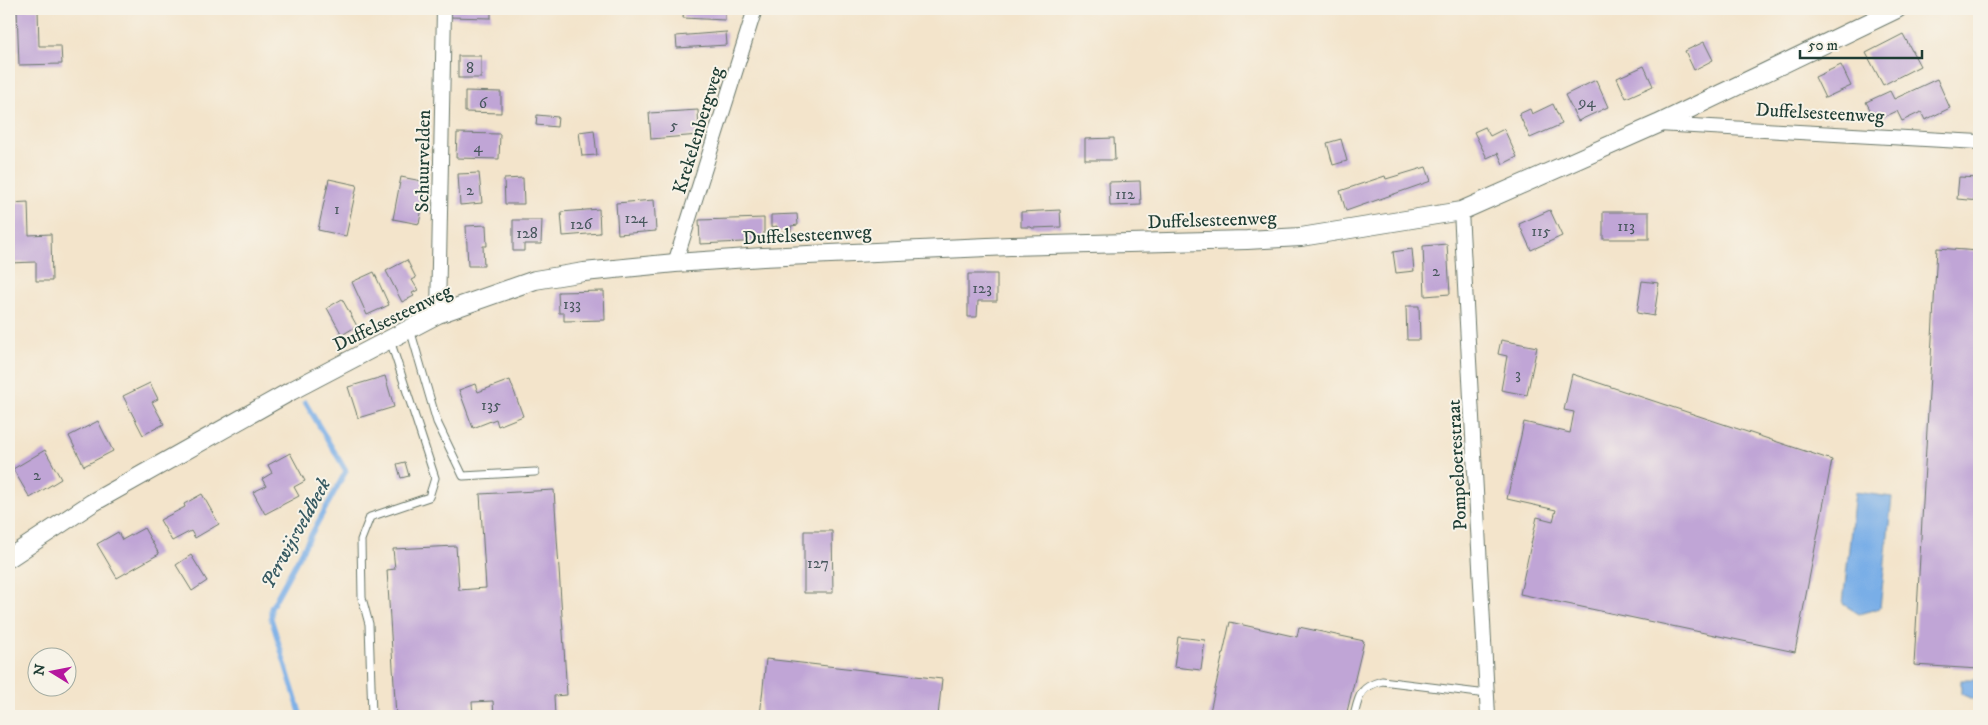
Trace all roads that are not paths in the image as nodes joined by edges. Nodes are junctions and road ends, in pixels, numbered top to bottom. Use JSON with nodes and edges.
{"nodes":[{"id":1,"x":444,"y":9,"type":"edge"},
{"id":2,"x":755,"y":9,"type":"edge"},
{"id":3,"x":1896,"y":9,"type":"edge"},
{"id":4,"x":1658,"y":124,"type":"junction"},
{"id":5,"x":1979,"y":142,"type":"edge"},
{"id":6,"x":1461,"y":211,"type":"junction"},
{"id":7,"x":676,"y":262,"type":"junction"},
{"id":8,"x":438,"y":314,"type":"junction"},
{"id":9,"x":410,"y":329,"type":"junction"},
{"id":10,"x":390,"y":339,"type":"junction"},
{"id":11,"x":536,"y":472,"type":"dead end"},
{"id":12,"x":9,"y":558,"type":"edge"},
{"id":13,"x":1487,"y":694,"type":"junction"},
{"id":14,"x":372,"y":716,"type":"edge"},
{"id":15,"x":1354,"y":716,"type":"edge"},
{"id":16,"x":1488,"y":716,"type":"edge"}],
"edges":[{"from":1,"to":8,"type":"street","name":"Schuurvelden"},
{"from":2,"to":7,"type":"street","name":"Krekelenbergweg"},
{"from":3,"to":4,"type":"street","name":"Duffelsesteenweg"},
{"from":4,"to":5,"type":"street","name":"Duffelsesteenweg"},
{"from":4,"to":6,"type":"street","name":"Duffelsesteenweg"},
{"from":6,"to":7,"type":"street","name":"Duffelsesteenweg"},
{"from":6,"to":13,"type":"street","name":"Pompeloerestraat"},
{"from":7,"to":8,"type":"street","name":"Duffelsesteenweg"},
{"from":8,"to":9,"type":"street","name":"Duffelsesteenweg"},
{"from":9,"to":10,"type":"street","name":"Duffelsesteenweg"},
{"from":9,"to":11,"type":"lane"},
{"from":10,"to":12,"type":"street","name":"Duffelsesteenweg"},
{"from":10,"to":14,"type":"lane"},
{"from":13,"to":15,"type":"lane"},
{"from":13,"to":16,"type":"street","name":"Pompeloerestraat"}]}
